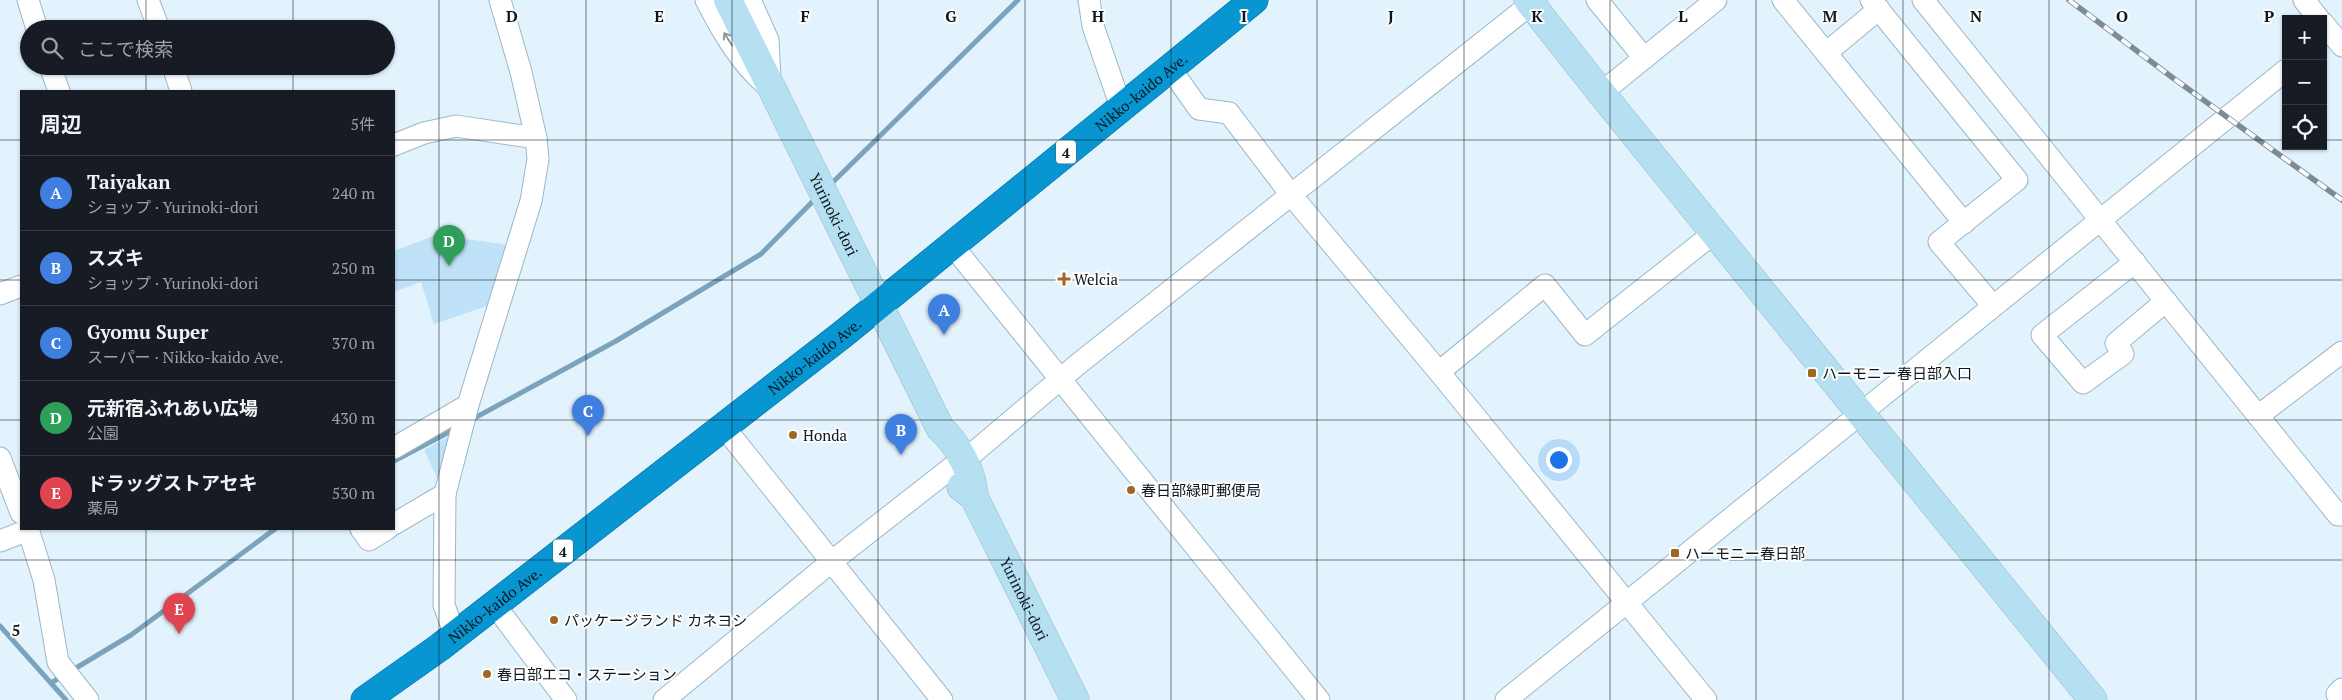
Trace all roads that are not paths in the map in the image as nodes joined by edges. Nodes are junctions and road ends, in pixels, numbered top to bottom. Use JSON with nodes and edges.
{"nodes":[{"id":1,"x":28,"y":0,"type":"edge"},
{"id":2,"x":148,"y":0,"type":"edge"},
{"id":3,"x":500,"y":0,"type":"edge"},
{"id":4,"x":706,"y":0,"type":"edge"},
{"id":5,"x":728,"y":0,"type":"edge"},
{"id":6,"x":750,"y":0,"type":"edge"},
{"id":7,"x":1089,"y":0,"type":"edge"},
{"id":8,"x":1254,"y":0,"type":"edge"},
{"id":9,"x":1597,"y":0,"type":"edge"},
{"id":10,"x":1716,"y":0,"type":"edge"},
{"id":11,"x":1783,"y":0,"type":"edge"},
{"id":12,"x":1923,"y":0,"type":"edge"},
{"id":13,"x":2304,"y":0,"type":"edge"},
{"id":14,"x":1532,"y":1,"type":"edge"},
{"id":15,"x":1875,"y":4,"type":"edge"},
{"id":16,"x":1694,"y":7,"type":"edge"},
{"id":17,"x":34,"y":20,"type":"edge"},
{"id":18,"x":156,"y":20,"type":"edge"},
{"id":19,"x":2330,"y":31,"type":"edge"},
{"id":20,"x":1826,"y":53,"type":"junction"},
{"id":21,"x":1644,"y":58,"type":"junction"},
{"id":22,"x":1170,"y":68,"type":"junction"},
{"id":23,"x":2282,"y":73,"type":"edge"},
{"id":24,"x":53,"y":75,"type":"edge"},
{"id":25,"x":176,"y":75,"type":"edge"},
{"id":26,"x":771,"y":89,"type":"junction"},
{"id":27,"x":58,"y":90,"type":"edge"},
{"id":28,"x":181,"y":90,"type":"edge"},
{"id":29,"x":1601,"y":93,"type":"junction"},
{"id":30,"x":1121,"y":107,"type":"junction"},
{"id":31,"x":536,"y":138,"type":"junction"},
{"id":32,"x":395,"y":145,"type":"edge"},
{"id":33,"x":1292,"y":196,"type":"junction"},
{"id":34,"x":2101,"y":220,"type":"junction"},
{"id":35,"x":1964,"y":223,"type":"junction"},
{"id":36,"x":1714,"y":233,"type":"junction"},
{"id":37,"x":952,"y":245,"type":"junction"},
{"id":38,"x":2135,"y":262,"type":"junction"},
{"id":39,"x":20,"y":286,"type":"edge"},
{"id":40,"x":0,"y":294,"type":"edge"},
{"id":41,"x":2166,"y":301,"type":"junction"},
{"id":42,"x":880,"y":305,"type":"junction"},
{"id":43,"x":1993,"y":306,"type":"junction"},
{"id":44,"x":2342,"y":352,"type":"edge"},
{"id":45,"x":1439,"y":372,"type":"junction"},
{"id":46,"x":1060,"y":379,"type":"junction"},
{"id":47,"x":1860,"y":414,"type":"junction"},
{"id":48,"x":465,"y":416,"type":"junction"},
{"id":49,"x":2258,"y":416,"type":"junction"},
{"id":50,"x":724,"y":427,"type":"junction"},
{"id":51,"x":395,"y":448,"type":"edge"},
{"id":52,"x":0,"y":458,"type":"edge"},
{"id":53,"x":956,"y":464,"type":"junction"},
{"id":54,"x":445,"y":494,"type":"junction"},
{"id":55,"x":20,"y":509,"type":"edge"},
{"id":56,"x":2342,"y":515,"type":"edge"},
{"id":57,"x":395,"y":523,"type":"edge"},
{"id":58,"x":20,"y":528,"type":"edge"},
{"id":59,"x":28,"y":530,"type":"edge"},
{"id":60,"x":362,"y":530,"type":"edge"},
{"id":61,"x":385,"y":530,"type":"edge"},
{"id":62,"x":0,"y":541,"type":"edge"},
{"id":63,"x":832,"y":562,"type":"junction"},
{"id":64,"x":1628,"y":603,"type":"junction"},
{"id":65,"x":494,"y":604,"type":"junction"},
{"id":66,"x":454,"y":635,"type":"junction"},
{"id":67,"x":2342,"y":689,"type":"edge"},
{"id":68,"x":88,"y":700,"type":"edge"},
{"id":69,"x":365,"y":700,"type":"edge"},
{"id":70,"x":566,"y":700,"type":"edge"},
{"id":71,"x":664,"y":700,"type":"edge"},
{"id":72,"x":942,"y":700,"type":"edge"},
{"id":73,"x":1075,"y":700,"type":"edge"},
{"id":74,"x":1319,"y":700,"type":"edge"},
{"id":75,"x":1506,"y":700,"type":"edge"},
{"id":76,"x":1706,"y":700,"type":"edge"},
{"id":77,"x":2093,"y":700,"type":"edge"},
{"id":78,"x":2342,"y":700,"type":"edge"}],
"edges":[{"from":1,"to":17,"type":"street"},
{"from":2,"to":18,"type":"street"},
{"from":3,"to":31,"type":"street"},
{"from":26,"to":4,"type":"street","one_way":true},
{"from":5,"to":26,"type":"street","name":"Yurinoki-dori"},
{"from":6,"to":26,"type":"street"},
{"from":7,"to":30,"type":"street"},
{"from":8,"to":22,"type":"highway","name":"Nikko-kaido Ave.","number":"4"},
{"from":9,"to":21,"type":"street"},
{"from":10,"to":16,"type":"street"},
{"from":11,"to":20,"type":"street"},
{"from":12,"to":34,"type":"street"},
{"from":13,"to":19,"type":"street"},
{"from":14,"to":29,"type":"street"},
{"from":14,"to":33,"type":"street"},
{"from":15,"to":20,"type":"street"},
{"from":15,"to":35,"type":"street"},
{"from":16,"to":21,"type":"street"},
{"from":20,"to":35,"type":"street"},
{"from":21,"to":29,"type":"street"},
{"from":22,"to":30,"type":"highway","name":"Nikko-kaido Ave.","number":"4"},
{"from":22,"to":33,"type":"street"},
{"from":23,"to":34,"type":"street"},
{"from":24,"to":27,"type":"street"},
{"from":25,"to":28,"type":"street"},
{"from":26,"to":42,"type":"street","name":"Yurinoki-dori"},
{"from":29,"to":36,"type":"street"},
{"from":30,"to":37,"type":"highway","name":"Nikko-kaido Ave.","number":"4"},
{"from":31,"to":32,"type":"street"},
{"from":31,"to":48,"type":"street"},
{"from":33,"to":45,"type":"street"},
{"from":33,"to":46,"type":"street"},
{"from":34,"to":38,"type":"street"},
{"from":34,"to":43,"type":"street"},
{"from":35,"to":43,"type":"street"},
{"from":36,"to":45,"type":"street"},
{"from":36,"to":47,"type":"street"},
{"from":37,"to":42,"type":"highway","name":"Nikko-kaido Ave.","number":"4"},
{"from":37,"to":46,"type":"street"},
{"from":38,"to":41,"type":"street"},
{"from":38,"to":41,"type":"street"},
{"from":39,"to":40,"type":"street"},
{"from":41,"to":49,"type":"street"},
{"from":42,"to":50,"type":"highway","name":"Nikko-kaido Ave.","number":"4"},
{"from":42,"to":53,"type":"street","name":"Yurinoki-dori"},
{"from":43,"to":47,"type":"street"},
{"from":44,"to":49,"type":"street"},
{"from":45,"to":64,"type":"street"},
{"from":46,"to":53,"type":"street"},
{"from":46,"to":74,"type":"street"},
{"from":47,"to":64,"type":"street"},
{"from":47,"to":77,"type":"street"},
{"from":48,"to":51,"type":"street"},
{"from":48,"to":54,"type":"street"},
{"from":49,"to":56,"type":"street"},
{"from":50,"to":63,"type":"street"},
{"from":50,"to":65,"type":"highway","name":"Nikko-kaido Ave.","number":"4"},
{"from":52,"to":55,"type":"street"},
{"from":53,"to":63,"type":"street"},
{"from":53,"to":73,"type":"street","name":"Yurinoki-dori"},
{"from":54,"to":57,"type":"street"},
{"from":54,"to":66,"type":"street"},
{"from":58,"to":62,"type":"street"},
{"from":59,"to":68,"type":"street"},
{"from":60,"to":61,"type":"street"},
{"from":63,"to":71,"type":"street"},
{"from":63,"to":72,"type":"street"},
{"from":64,"to":75,"type":"street"},
{"from":64,"to":76,"type":"street"},
{"from":65,"to":66,"type":"highway","name":"Nikko-kaido Ave.","number":"4"},
{"from":65,"to":70,"type":"street"},
{"from":66,"to":69,"type":"highway","name":"Nikko-kaido Ave.","number":"4"},
{"from":67,"to":78,"type":"street"}]}
